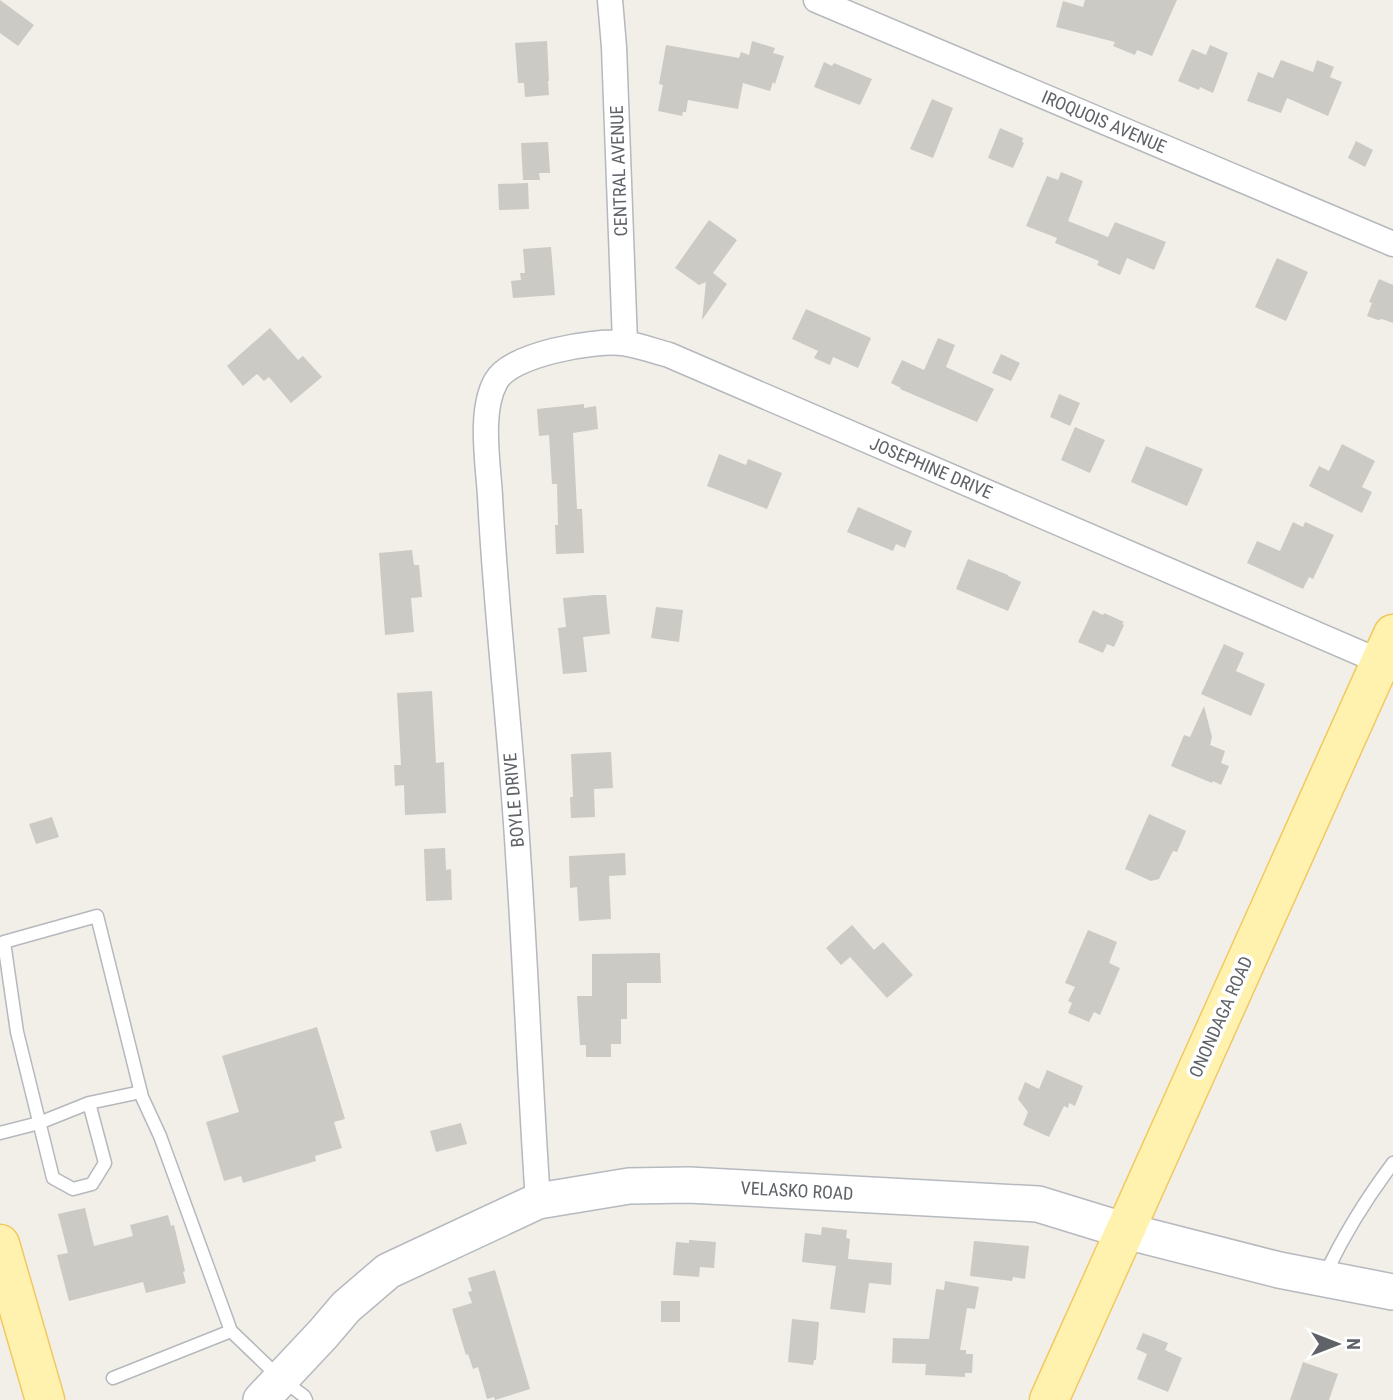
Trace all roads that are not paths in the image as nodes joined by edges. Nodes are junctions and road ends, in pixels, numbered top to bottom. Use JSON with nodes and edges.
{"nodes":[{"id":1,"x":610,"y":0,"type":"edge"},
{"id":2,"x":816,"y":0,"type":"edge"},
{"id":3,"x":1393,"y":244,"type":"edge"},
{"id":4,"x":625,"y":343,"type":"junction"},
{"id":5,"x":488,"y":399,"type":"joint"},
{"id":6,"x":1387,"y":648,"type":"edge"},
{"id":7,"x":141,"y":1091,"type":"junction"},
{"id":8,"x":89,"y":1103,"type":"junction"},
{"id":9,"x":39,"y":1123,"type":"junction"},
{"id":10,"x":0,"y":1133,"type":"edge"},
{"id":11,"x":1393,"y":1163,"type":"edge"},
{"id":12,"x":538,"y":1201,"type":"junction"},
{"id":13,"x":1126,"y":1231,"type":"junction"},
{"id":14,"x":0,"y":1244,"type":"edge"},
{"id":15,"x":1324,"y":1278,"type":"junction"},
{"id":16,"x":1393,"y":1292,"type":"edge"},
{"id":17,"x":231,"y":1331,"type":"junction"},
{"id":18,"x":113,"y":1378,"type":"dead end"},
{"id":19,"x":283,"y":1393,"type":"edge"},
{"id":20,"x":45,"y":1400,"type":"edge"},
{"id":21,"x":1049,"y":1400,"type":"edge"}],
"edges":[{"from":1,"to":4,"type":"street","name":"CENTRAL AVENUE"},
{"from":2,"to":3,"type":"street","name":"IROQUOIS AVENUE"},
{"from":4,"to":5,"type":"street","name":"JOSEPHINE DRIVE"},
{"from":4,"to":6,"type":"street","name":"JOSEPHINE DRIVE"},
{"from":5,"to":12,"type":"street","name":"BOYLE DRIVE"},
{"from":6,"to":13,"type":"main road","name":"ONONDAGA ROAD"},
{"from":7,"to":8,"type":"lane"},
{"from":7,"to":9,"type":"lane"},
{"from":7,"to":17,"type":"lane"},
{"from":8,"to":9,"type":"lane"},
{"from":8,"to":9,"type":"lane"},
{"from":9,"to":10,"type":"lane"},
{"from":11,"to":15,"type":"lane"},
{"from":12,"to":13,"type":"street","name":"VELASKO ROAD"},
{"from":12,"to":19,"type":"street","name":"VELASKO ROAD"},
{"from":13,"to":15,"type":"street","name":"VELASKO ROAD"},
{"from":13,"to":21,"type":"main road","name":"ONONDAGA ROAD"},
{"from":14,"to":20,"type":"main road"},
{"from":15,"to":16,"type":"street","name":"VELASKO ROAD"},
{"from":17,"to":18,"type":"lane"},
{"from":17,"to":19,"type":"lane"}]}
